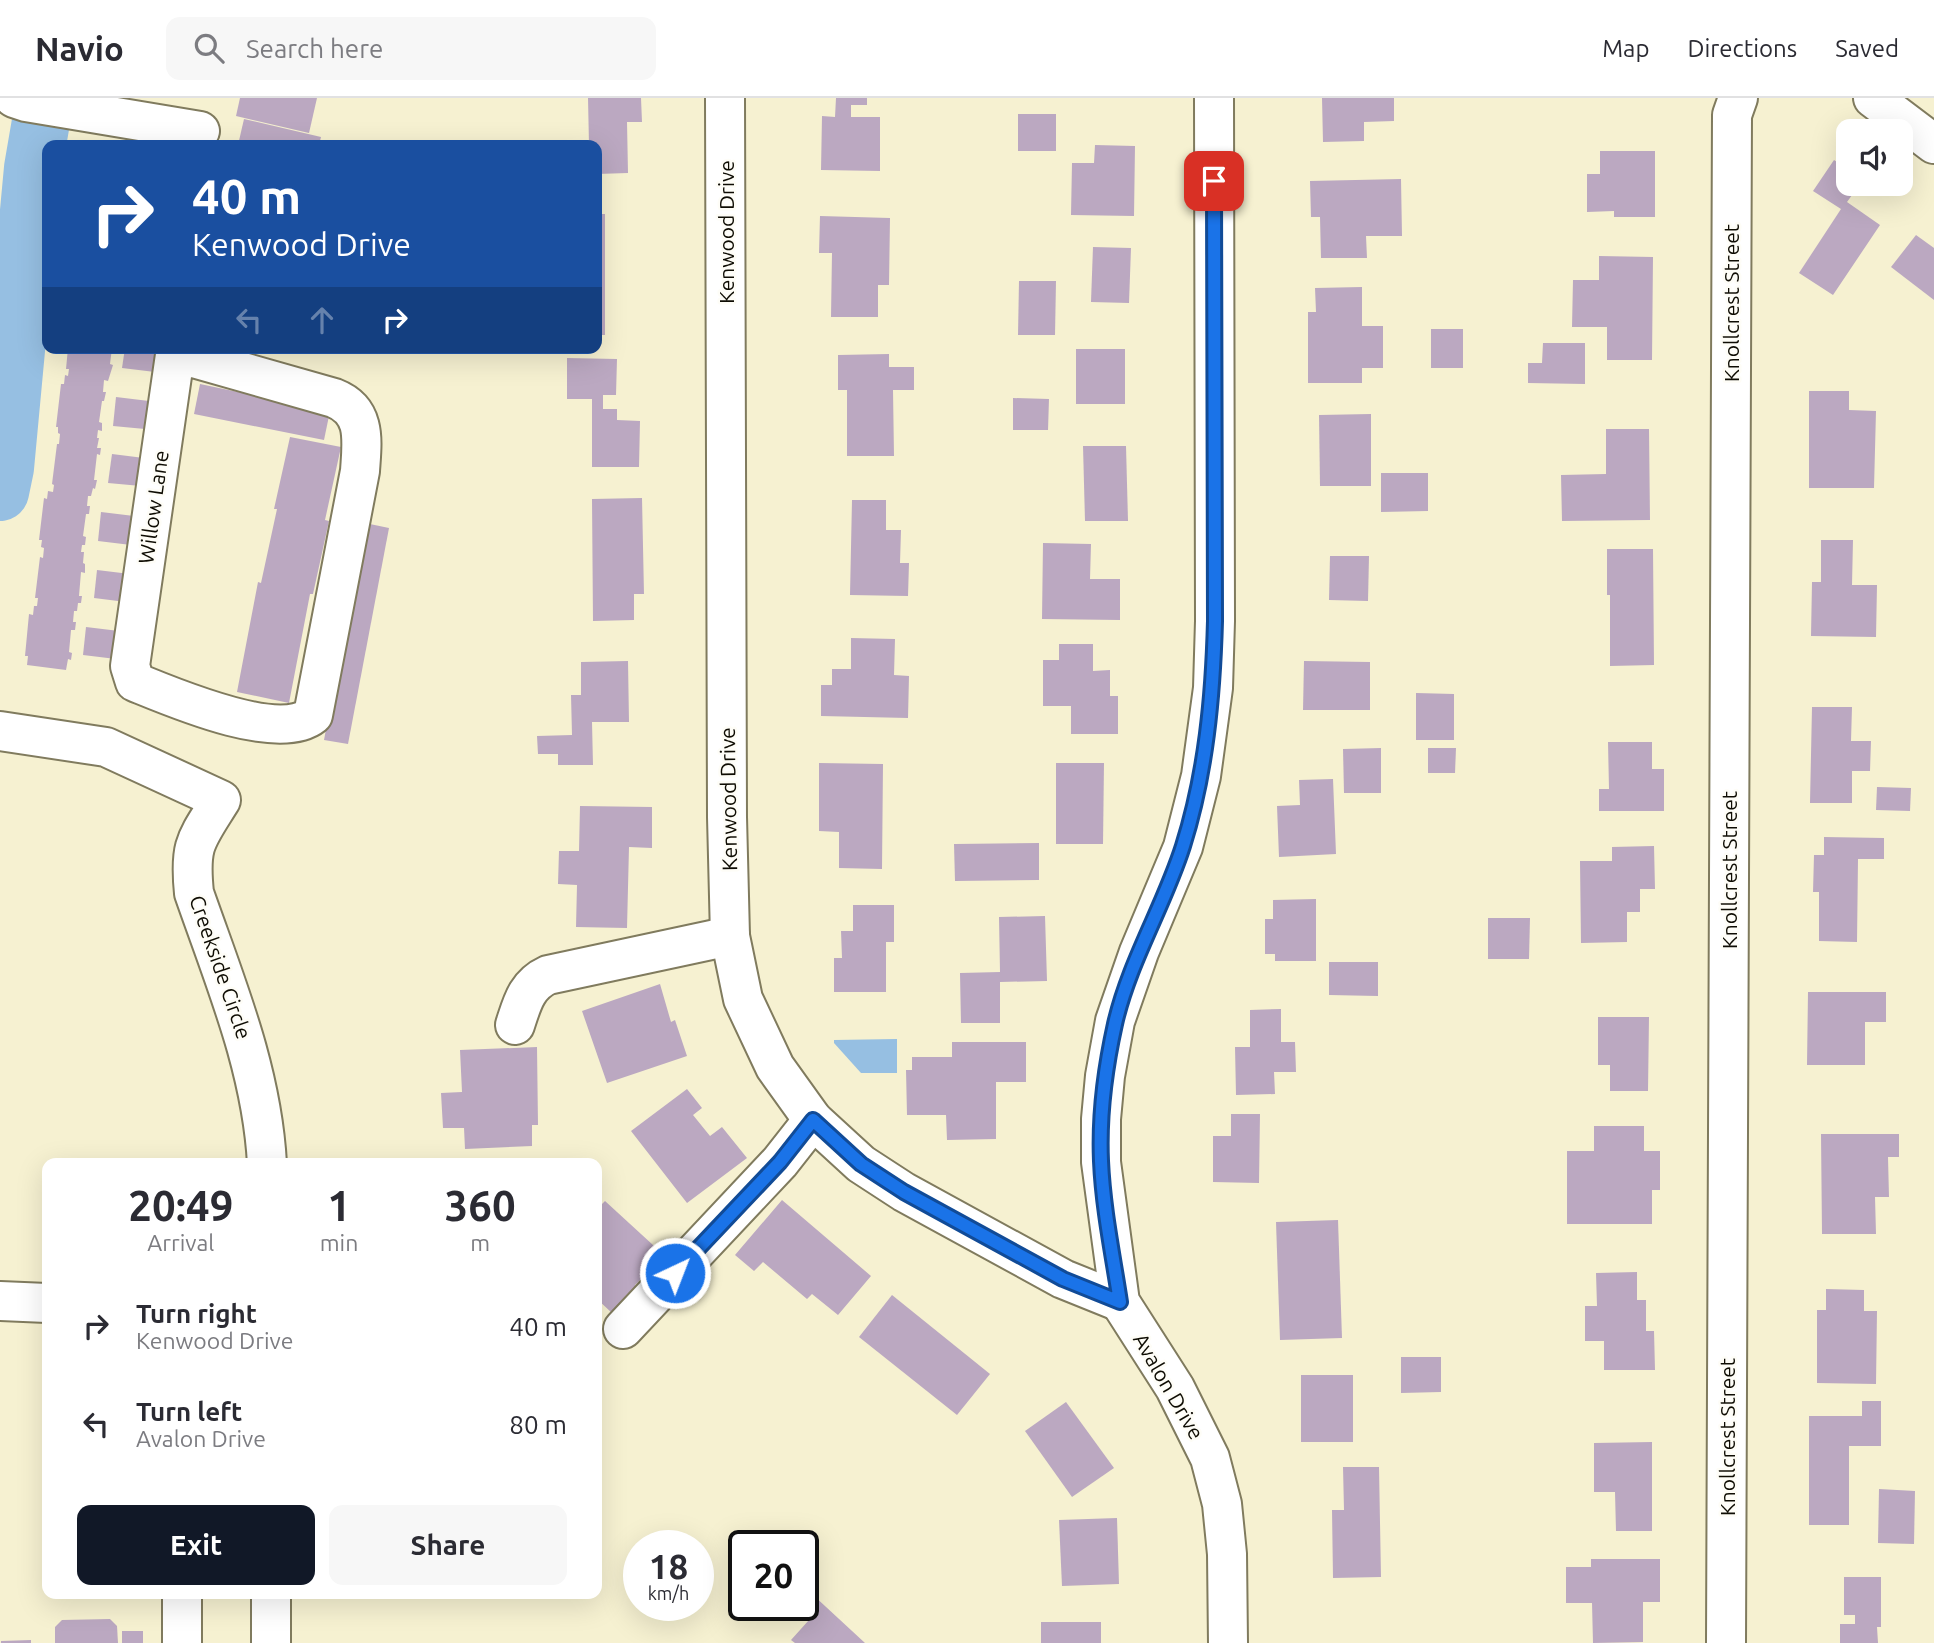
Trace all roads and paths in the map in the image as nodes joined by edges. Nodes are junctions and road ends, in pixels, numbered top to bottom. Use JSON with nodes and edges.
{"nodes":[{"id":1,"x":725,"y":98,"type":"edge"},
{"id":2,"x":1214,"y":98,"type":"edge"},
{"id":3,"x":1738,"y":98,"type":"edge"},
{"id":4,"x":1873,"y":98,"type":"edge"},
{"id":5,"x":34,"y":102,"type":"edge"},
{"id":6,"x":202,"y":125,"type":"edge"},
{"id":7,"x":1934,"y":144,"type":"edge"},
{"id":8,"x":175,"y":354,"type":"edge"},
{"id":9,"x":189,"y":354,"type":"edge"},
{"id":10,"x":0,"y":731,"type":"edge"},
{"id":11,"x":730,"y":936,"type":"junction"},
{"id":12,"x":515,"y":1025,"type":"dead end"},
{"id":13,"x":813,"y":1120,"type":"junction"},
{"id":14,"x":267,"y":1158,"type":"edge"},
{"id":15,"x":0,"y":1301,"type":"edge"},
{"id":16,"x":1120,"y":1302,"type":"junction"},
{"id":17,"x":42,"y":1303,"type":"edge"},
{"id":18,"x":623,"y":1329,"type":"dead end"},
{"id":19,"x":182,"y":1599,"type":"edge"},
{"id":20,"x":271,"y":1599,"type":"edge"},
{"id":21,"x":182,"y":1643,"type":"edge"},
{"id":22,"x":271,"y":1643,"type":"edge"},
{"id":23,"x":1228,"y":1643,"type":"edge"},
{"id":24,"x":1726,"y":1643,"type":"edge"}],
"edges":[{"from":1,"to":11,"type":"street","name":"Kenwood Drive"},
{"from":2,"to":16,"type":"street","name":"Avalon Drive"},
{"from":3,"to":24,"type":"street","name":"Knollcrest Street"},
{"from":4,"to":7,"type":"street"},
{"from":5,"to":6,"type":"street"},
{"from":8,"to":9,"type":"street","name":"Willow Lane"},
{"from":10,"to":14,"type":"street","name":"Creekside Circle"},
{"from":11,"to":12,"type":"street"},
{"from":11,"to":13,"type":"street","name":"Kenwood Drive"},
{"from":13,"to":16,"type":"street","name":"Kenwood Drive"},
{"from":13,"to":18,"type":"street"},
{"from":15,"to":17,"type":"street"},
{"from":16,"to":23,"type":"street","name":"Avalon Drive"},
{"from":19,"to":21,"type":"street"},
{"from":20,"to":22,"type":"street"}]}
